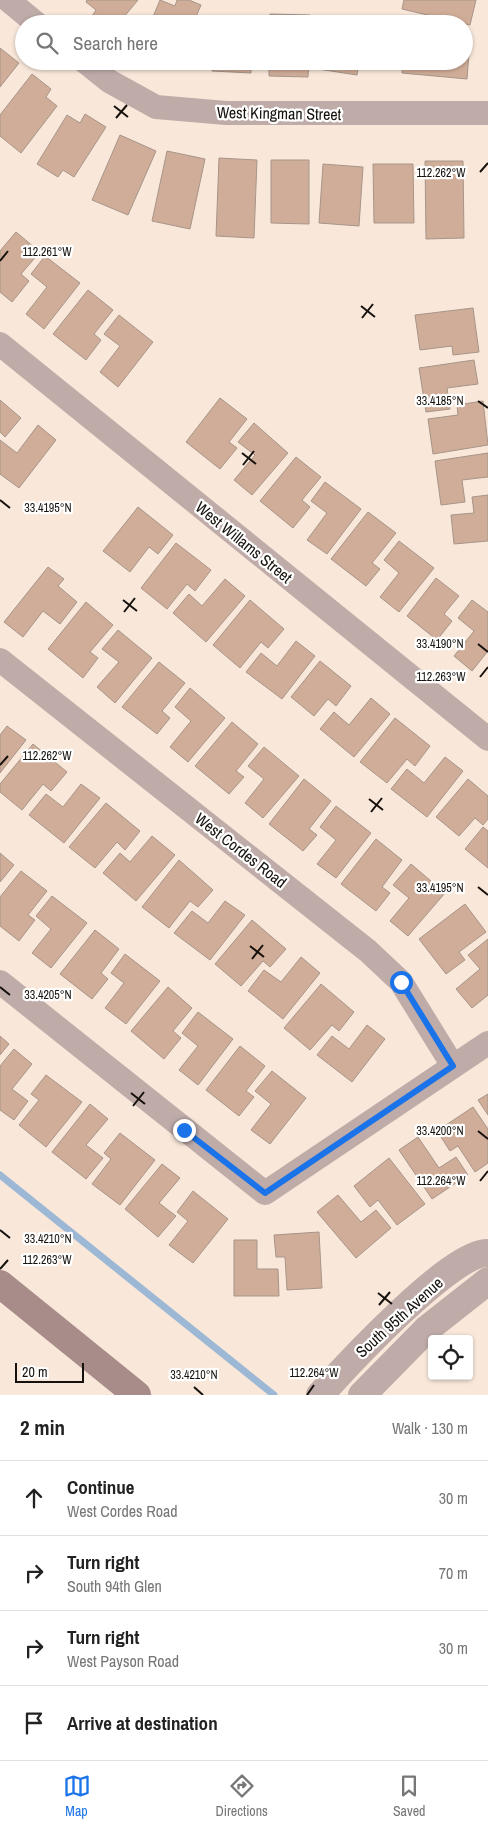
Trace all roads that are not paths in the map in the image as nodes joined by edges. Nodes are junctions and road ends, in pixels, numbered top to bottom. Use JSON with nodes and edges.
{"nodes":[{"id":1,"x":8,"y":0,"type":"edge"},
{"id":2,"x":27,"y":15,"type":"edge"},
{"id":3,"x":95,"y":70,"type":"edge"},
{"id":4,"x":488,"y":113,"type":"edge"},
{"id":5,"x":0,"y":344,"type":"edge"},
{"id":6,"x":0,"y":660,"type":"edge"},
{"id":7,"x":485,"y":731,"type":"edge"},
{"id":8,"x":0,"y":982,"type":"edge"},
{"id":9,"x":488,"y":1043,"type":"edge"},
{"id":10,"x":453,"y":1066,"type":"junction"},
{"id":11,"x":488,"y":1253,"type":"edge"},
{"id":12,"x":488,"y":1281,"type":"edge"},
{"id":13,"x":0,"y":1284,"type":"edge"},
{"id":14,"x":137,"y":1395,"type":"edge"},
{"id":15,"x":320,"y":1395,"type":"edge"},
{"id":16,"x":362,"y":1395,"type":"edge"}],
"edges":[{"from":1,"to":2,"type":"street"},
{"from":3,"to":4,"type":"street","name":"West Kingman Street"},
{"from":5,"to":7,"type":"street","name":"West Willams Street"},
{"from":6,"to":10,"type":"street","name":"West Cordes Road"},
{"from":8,"to":10,"type":"street"},
{"from":9,"to":10,"type":"street"},
{"from":11,"to":15,"type":"street","name":"South 95th Avenue"},
{"from":12,"to":16,"type":"street","name":"South 95th Avenue"},
{"from":13,"to":14,"type":"main road"}]}
